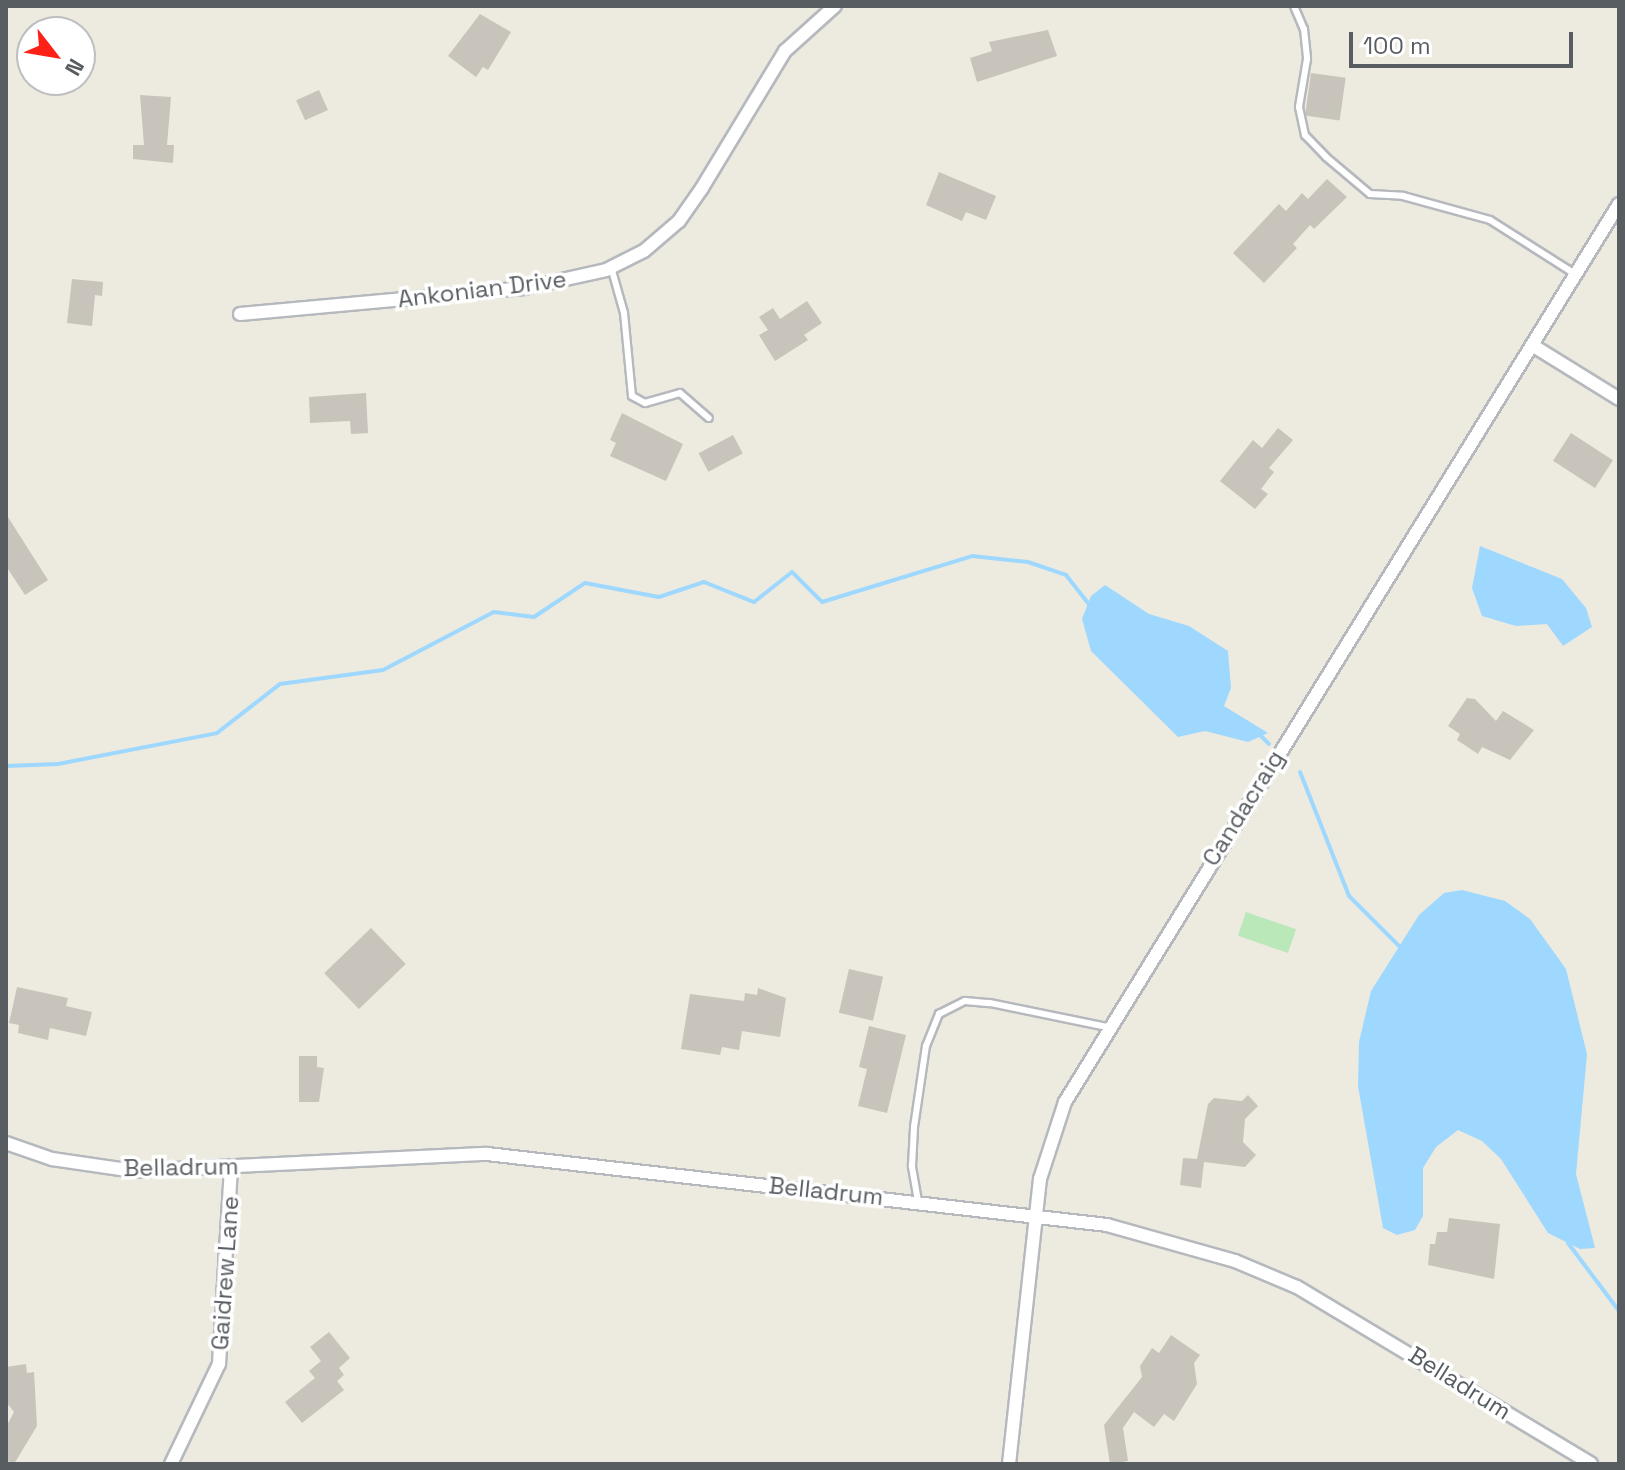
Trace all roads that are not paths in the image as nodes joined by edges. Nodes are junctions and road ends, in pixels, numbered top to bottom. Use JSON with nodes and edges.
{"nodes":[{"id":1,"x":835,"y":6,"type":"edge"},
{"id":2,"x":1294,"y":6,"type":"edge"},
{"id":3,"x":1619,"y":204,"type":"edge"},
{"id":4,"x":611,"y":267,"type":"junction"},
{"id":5,"x":1576,"y":274,"type":"junction"},
{"id":6,"x":240,"y":314,"type":"dead end"},
{"id":7,"x":1532,"y":345,"type":"junction"},
{"id":8,"x":1619,"y":399,"type":"edge"},
{"id":9,"x":709,"y":418,"type":"dead end"},
{"id":10,"x":1107,"y":1027,"type":"junction"},
{"id":11,"x":6,"y":1143,"type":"edge"},
{"id":12,"x":231,"y":1167,"type":"junction"},
{"id":13,"x":918,"y":1201,"type":"junction"},
{"id":14,"x":1035,"y":1214,"type":"junction"},
{"id":15,"x":171,"y":1464,"type":"edge"},
{"id":16,"x":1009,"y":1464,"type":"edge"},
{"id":17,"x":1591,"y":1464,"type":"edge"}],
"edges":[{"from":1,"to":4,"type":"street","name":"Ankonian Drive"},
{"from":2,"to":5,"type":"lane"},
{"from":3,"to":5,"type":"street","name":"Candacraig"},
{"from":4,"to":6,"type":"street","name":"Ankonian Drive"},
{"from":4,"to":9,"type":"lane"},
{"from":5,"to":7,"type":"street","name":"Candacraig"},
{"from":7,"to":8,"type":"street"},
{"from":7,"to":10,"type":"street","name":"Candacraig"},
{"from":10,"to":13,"type":"lane"},
{"from":10,"to":14,"type":"street","name":"Candacraig"},
{"from":11,"to":12,"type":"street","name":"Belladrum"},
{"from":12,"to":13,"type":"street","name":"Belladrum"},
{"from":12,"to":15,"type":"street","name":"Gaidrew Lane"},
{"from":13,"to":14,"type":"street","name":"Belladrum"},
{"from":14,"to":16,"type":"street","name":"Candacraig"},
{"from":14,"to":17,"type":"street","name":"Belladrum"}]}
